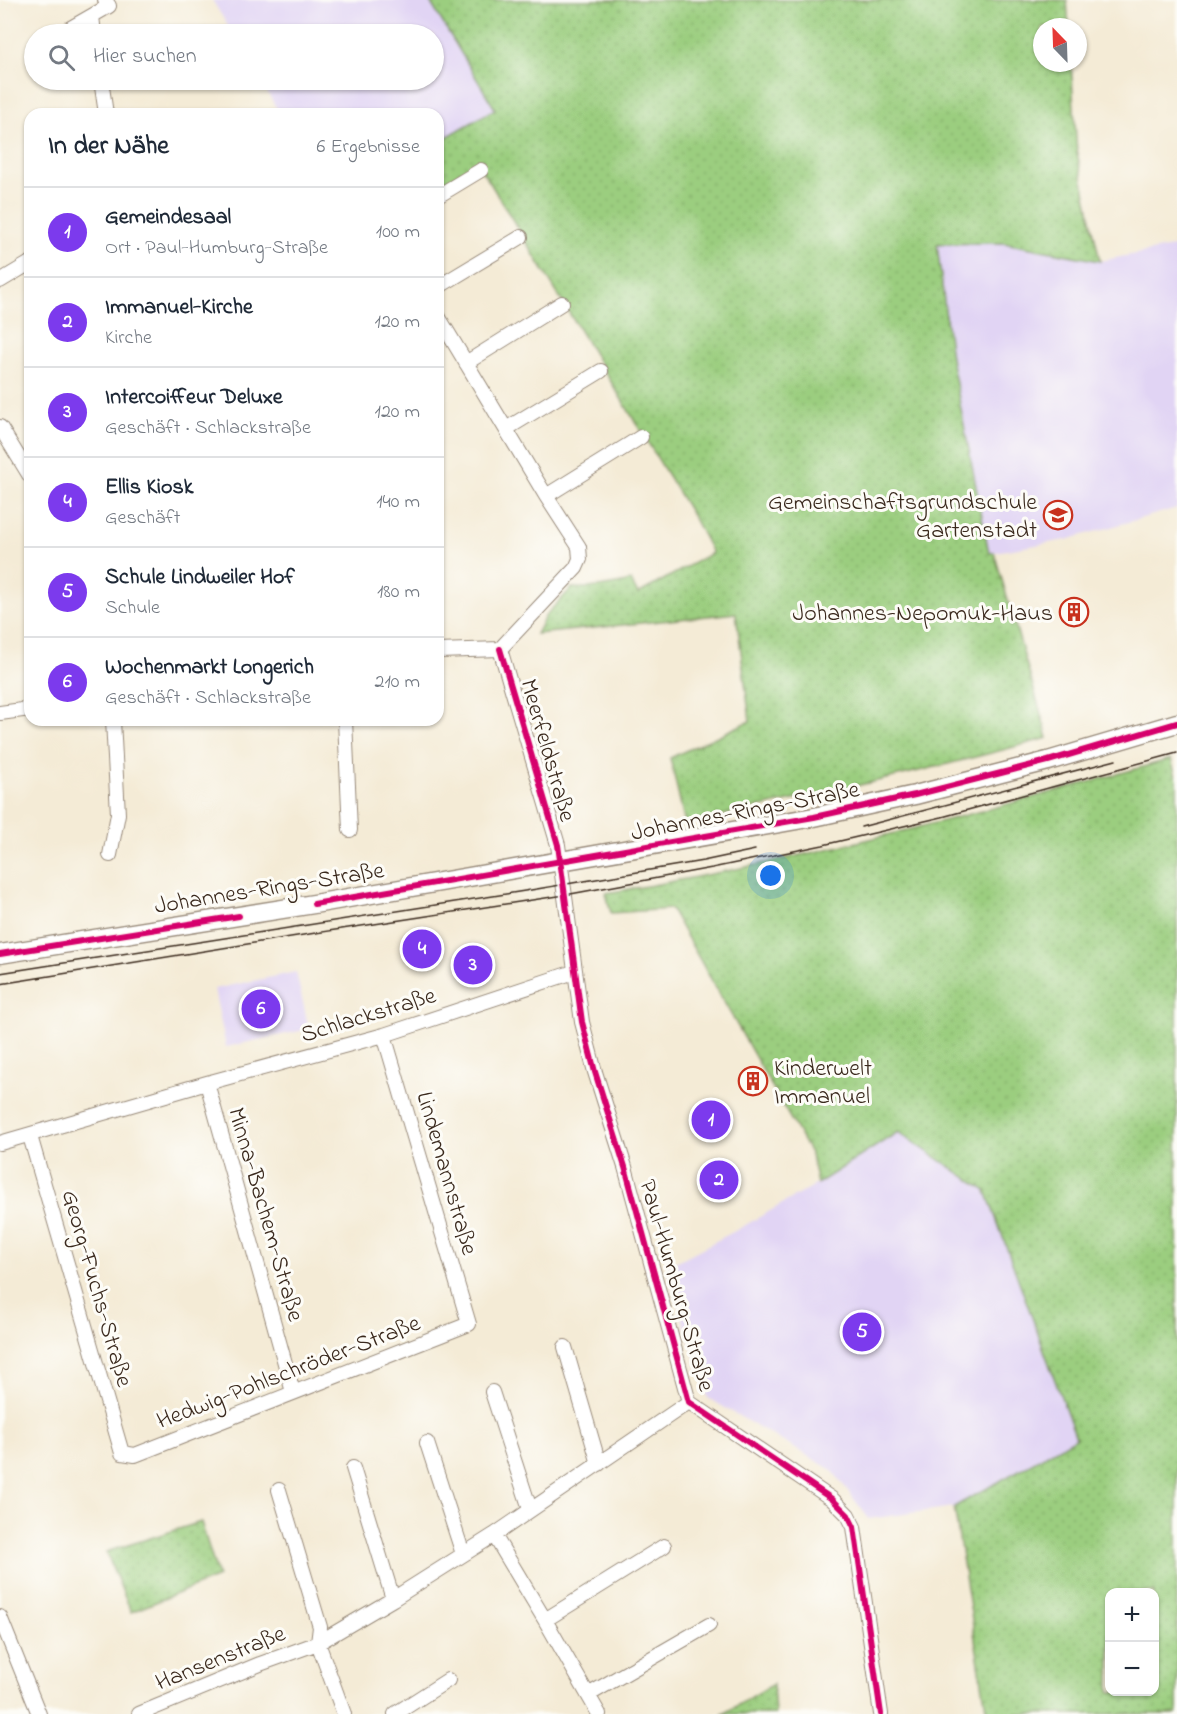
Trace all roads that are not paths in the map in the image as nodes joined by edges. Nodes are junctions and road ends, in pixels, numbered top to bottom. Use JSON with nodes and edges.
{"nodes":[{"id":1,"x":105,"y":0,"type":"edge"},
{"id":2,"x":92,"y":16,"type":"junction"},
{"id":3,"x":78,"y":24,"type":"edge"},
{"id":4,"x":93,"y":24,"type":"edge"},
{"id":5,"x":102,"y":90,"type":"edge"},
{"id":6,"x":105,"y":108,"type":"edge"},
{"id":7,"x":481,"y":170,"type":"dead end"},
{"id":8,"x":444,"y":192,"type":"edge"},
{"id":9,"x":521,"y":237,"type":"dead end"},
{"id":10,"x":24,"y":267,"type":"edge"},
{"id":11,"x":0,"y":281,"type":"edge"},
{"id":12,"x":444,"y":283,"type":"edge"},
{"id":13,"x":562,"y":303,"type":"dead end"},
{"id":14,"x":444,"y":326,"type":"edge"},
{"id":15,"x":466,"y":363,"type":"junction"},
{"id":16,"x":601,"y":371,"type":"dead end"},
{"id":17,"x":0,"y":427,"type":"edge"},
{"id":18,"x":506,"y":429,"type":"junction"},
{"id":19,"x":641,"y":437,"type":"dead end"},
{"id":20,"x":24,"y":466,"type":"edge"},
{"id":21,"x":546,"y":496,"type":"junction"},
{"id":22,"x":500,"y":649,"type":"junction"},
{"id":23,"x":444,"y":651,"type":"edge"},
{"id":24,"x":24,"y":710,"type":"edge"},
{"id":25,"x":0,"y":713,"type":"edge"},
{"id":26,"x":1177,"y":723,"type":"edge"},
{"id":27,"x":113,"y":726,"type":"edge"},
{"id":28,"x":345,"y":726,"type":"edge"},
{"id":29,"x":350,"y":830,"type":"dead end"},
{"id":30,"x":110,"y":855,"type":"dead end"},
{"id":31,"x":560,"y":862,"type":"junction"},
{"id":32,"x":0,"y":954,"type":"edge"},
{"id":33,"x":574,"y":972,"type":"junction"},
{"id":34,"x":384,"y":1035,"type":"junction"},
{"id":35,"x":207,"y":1083,"type":"junction"},
{"id":36,"x":30,"y":1136,"type":"junction"},
{"id":37,"x":0,"y":1143,"type":"edge"},
{"id":38,"x":469,"y":1324,"type":"joint"},
{"id":39,"x":565,"y":1347,"type":"dead end"},
{"id":40,"x":293,"y":1392,"type":"junction"},
{"id":41,"x":492,"y":1392,"type":"dead end"},
{"id":42,"x":688,"y":1402,"type":"junction"},
{"id":43,"x":427,"y":1443,"type":"dead end"},
{"id":44,"x":122,"y":1453,"type":"joint"},
{"id":45,"x":598,"y":1464,"type":"junction"},
{"id":46,"x":353,"y":1468,"type":"dead end"},
{"id":47,"x":279,"y":1490,"type":"dead end"},
{"id":48,"x":530,"y":1509,"type":"junction"},
{"id":49,"x":494,"y":1535,"type":"junction"},
{"id":50,"x":664,"y":1546,"type":"dead end"},
{"id":51,"x":463,"y":1554,"type":"junction"},
{"id":52,"x":393,"y":1599,"type":"junction"},
{"id":53,"x":0,"y":1617,"type":"edge"},
{"id":54,"x":545,"y":1620,"type":"junction"},
{"id":55,"x":709,"y":1625,"type":"dead end"},
{"id":56,"x":318,"y":1643,"type":"junction"},
{"id":57,"x":448,"y":1680,"type":"dead end"},
{"id":58,"x":588,"y":1695,"type":"junction"},
{"id":59,"x":39,"y":1714,"type":"edge"},
{"id":60,"x":139,"y":1714,"type":"edge"},
{"id":61,"x":344,"y":1714,"type":"edge"},
{"id":62,"x":395,"y":1714,"type":"edge"},
{"id":63,"x":599,"y":1714,"type":"edge"},
{"id":64,"x":881,"y":1714,"type":"edge"}],
"edges":[{"from":1,"to":2,"type":"street"},
{"from":2,"to":3,"type":"street"},
{"from":2,"to":4,"type":"street"},
{"from":5,"to":6,"type":"street"},
{"from":7,"to":8,"type":"street"},
{"from":9,"to":12,"type":"street"},
{"from":10,"to":11,"type":"street"},
{"from":13,"to":15,"type":"street"},
{"from":14,"to":15,"type":"street"},
{"from":15,"to":18,"type":"street"},
{"from":16,"to":18,"type":"street"},
{"from":17,"to":20,"type":"street"},
{"from":18,"to":21,"type":"street"},
{"from":19,"to":21,"type":"street"},
{"from":21,"to":22,"type":"street"},
{"from":22,"to":23,"type":"street"},
{"from":22,"to":31,"type":"street","name":"Meerfeldstraße"},
{"from":24,"to":25,"type":"street"},
{"from":26,"to":31,"type":"street","name":"Johannes-Rings-Straße"},
{"from":27,"to":30,"type":"street"},
{"from":28,"to":29,"type":"street"},
{"from":31,"to":32,"type":"street","name":"Johannes-Rings-Straße"},
{"from":31,"to":33,"type":"street","name":"Paul-Humburg-Straße"},
{"from":33,"to":34,"type":"street","name":"Schlackstraße"},
{"from":33,"to":42,"type":"street","name":"Paul-Humburg-Straße"},
{"from":34,"to":35,"type":"street","name":"Schlackstraße"},
{"from":34,"to":38,"type":"street","name":"Lindemannstraße"},
{"from":35,"to":36,"type":"street","name":"Schlackstraße"},
{"from":35,"to":40,"type":"street","name":"Minna-Bachem-Straße"},
{"from":36,"to":37,"type":"street","name":"Schlackstraße"},
{"from":36,"to":44,"type":"street","name":"Georg-Fuchs-Straße"},
{"from":38,"to":40,"type":"street","name":"Hedwig-Pohlschröder-Straße"},
{"from":39,"to":45,"type":"street"},
{"from":40,"to":44,"type":"street","name":"Hedwig-Pohlschröder-Straße"},
{"from":41,"to":48,"type":"street"},
{"from":42,"to":45,"type":"street","name":"Hansenstraße"},
{"from":42,"to":64,"type":"street","name":"Paul-Humburg-Straße"},
{"from":43,"to":51,"type":"street"},
{"from":45,"to":48,"type":"street","name":"Hansenstraße"},
{"from":46,"to":52,"type":"street"},
{"from":47,"to":56,"type":"street","name":"Hansenstraße"},
{"from":48,"to":49,"type":"street","name":"Hansenstraße"},
{"from":49,"to":51,"type":"street","name":"Hansenstraße"},
{"from":49,"to":54,"type":"street"},
{"from":50,"to":54,"type":"street"},
{"from":51,"to":52,"type":"street","name":"Hansenstraße"},
{"from":52,"to":56,"type":"street","name":"Hansenstraße"},
{"from":53,"to":59,"type":"street"},
{"from":54,"to":58,"type":"street"},
{"from":55,"to":58,"type":"street"},
{"from":56,"to":60,"type":"street","name":"Hansenstraße"},
{"from":56,"to":61,"type":"street"},
{"from":57,"to":62,"type":"street"},
{"from":58,"to":63,"type":"street"}]}
